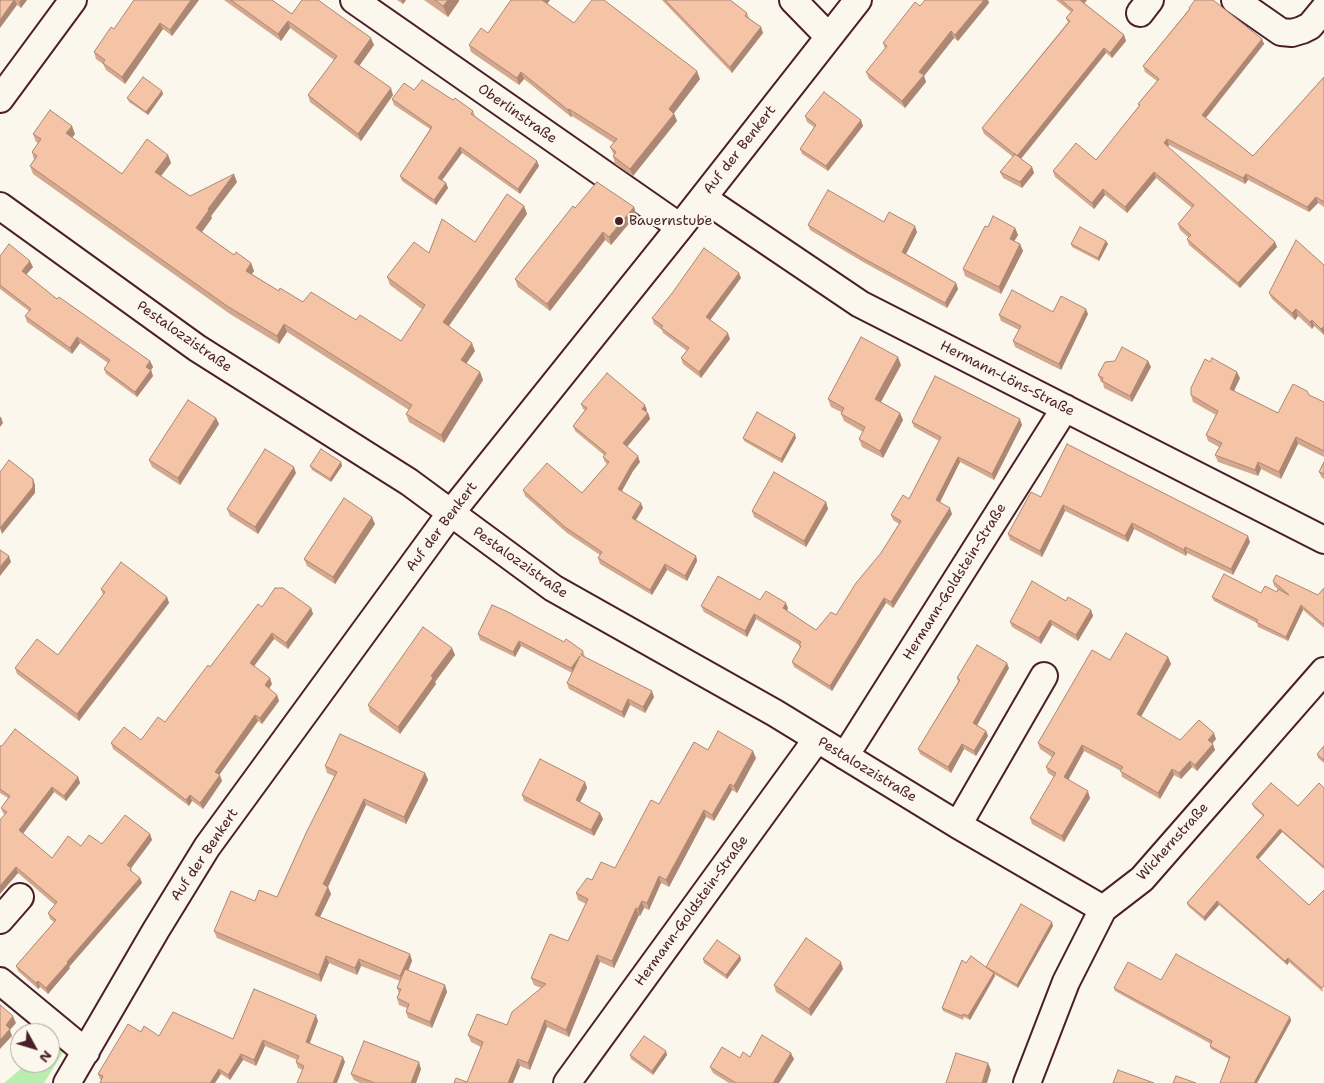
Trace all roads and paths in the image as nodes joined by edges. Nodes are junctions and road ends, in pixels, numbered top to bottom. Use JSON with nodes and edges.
{"nodes":[{"id":1,"x":72,"y":0,"type":"edge"},
{"id":2,"x":354,"y":0,"type":"edge"},
{"id":3,"x":793,"y":0,"type":"edge"},
{"id":4,"x":858,"y":0,"type":"edge"},
{"id":5,"x":1235,"y":0,"type":"edge"},
{"id":6,"x":1324,"y":9,"type":"edge"},
{"id":7,"x":829,"y":36,"type":"junction"},
{"id":8,"x":0,"y":99,"type":"edge"},
{"id":9,"x":703,"y":198,"type":"junction"},
{"id":10,"x":0,"y":206,"type":"edge"},
{"id":11,"x":680,"y":227,"type":"junction"},
{"id":12,"x":1065,"y":408,"type":"junction"},
{"id":13,"x":450,"y":514,"type":"junction"},
{"id":14,"x":1324,"y":540,"type":"edge"},
{"id":15,"x":1324,"y":671,"type":"edge"},
{"id":16,"x":1044,"y":676,"type":"dead end"},
{"id":17,"x":817,"y":739,"type":"junction"},
{"id":18,"x":845,"y":756,"type":"junction"},
{"id":19,"x":958,"y":825,"type":"junction"},
{"id":20,"x":20,"y":897,"type":"dead end"},
{"id":21,"x":1103,"y":909,"type":"junction"},
{"id":22,"x":0,"y":920,"type":"edge"},
{"id":23,"x":0,"y":981,"type":"edge"},
{"id":24,"x":86,"y":1052,"type":"junction"},
{"id":25,"x":67,"y":1083,"type":"edge"},
{"id":26,"x":567,"y":1083,"type":"edge"},
{"id":27,"x":1027,"y":1083,"type":"edge"}],
"edges":[{"from":1,"to":8,"type":"street"},
{"from":2,"to":11,"type":"street","name":"Oberlinstraße"},
{"from":3,"to":7,"type":"street"},
{"from":4,"to":7,"type":"street","name":"Auf der Benkert"},
{"from":5,"to":6,"type":"street"},
{"from":7,"to":9,"type":"street","name":"Auf der Benkert"},
{"from":9,"to":11,"type":"street","name":"Auf der Benkert"},
{"from":9,"to":12,"type":"street","name":"Hermann-Löns-Straße"},
{"from":10,"to":13,"type":"street","name":"Pestalozzistraße"},
{"from":11,"to":13,"type":"street","name":"Auf der Benkert"},
{"from":12,"to":14,"type":"street","name":"Hermann-Löns-Straße"},
{"from":12,"to":18,"type":"street","name":"Hermann-Goldstein-Straße"},
{"from":13,"to":17,"type":"street","name":"Pestalozzistraße"},
{"from":13,"to":24,"type":"street","name":"Auf der Benkert"},
{"from":15,"to":21,"type":"street","name":"Wichernstraße"},
{"from":16,"to":19,"type":"street"},
{"from":17,"to":18,"type":"street","name":"Pestalozzistraße"},
{"from":17,"to":26,"type":"street","name":"Hermann-Goldstein-Straße"},
{"from":18,"to":19,"type":"street","name":"Pestalozzistraße"},
{"from":19,"to":21,"type":"street","name":"Pestalozzistraße"},
{"from":20,"to":22,"type":"street"},
{"from":21,"to":27,"type":"street","name":"Wichernstraße"},
{"from":23,"to":24,"type":"street"},
{"from":24,"to":25,"type":"street","name":"Auf der Benkert"}]}
